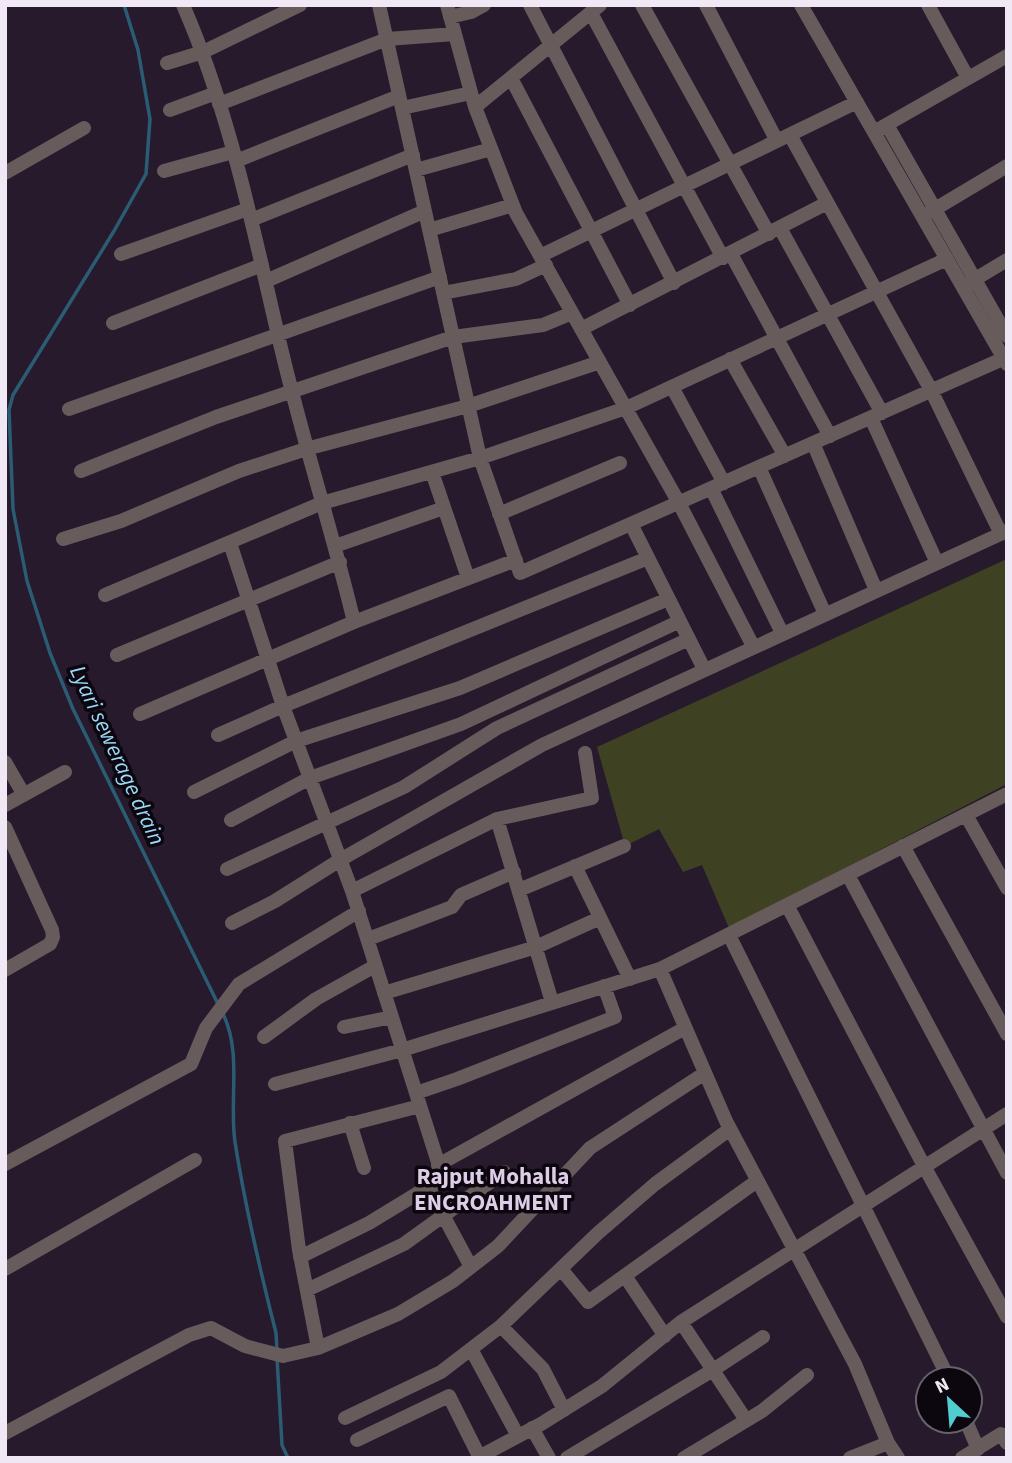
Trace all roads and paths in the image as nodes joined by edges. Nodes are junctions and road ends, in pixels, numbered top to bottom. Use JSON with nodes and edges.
{"nodes":[{"id":1,"x":183,"y":5,"type":"edge"},
{"id":2,"x":300,"y":5,"type":"edge"},
{"id":3,"x":379,"y":5,"type":"edge"},
{"id":4,"x":484,"y":5,"type":"edge"},
{"id":5,"x":530,"y":5,"type":"edge"},
{"id":6,"x":642,"y":5,"type":"edge"},
{"id":7,"x":706,"y":5,"type":"edge"},
{"id":8,"x":801,"y":5,"type":"edge"},
{"id":9,"x":928,"y":5,"type":"edge"},
{"id":10,"x":597,"y":7,"type":"edge"},
{"id":11,"x":449,"y":11,"type":"edge"},
{"id":12,"x":455,"y":34,"type":"junction"},
{"id":13,"x":387,"y":39,"type":"junction"},
{"id":14,"x":552,"y":45,"type":"junction"},
{"id":15,"x":203,"y":52,"type":"junction"},
{"id":16,"x":1007,"y":56,"type":"edge"},
{"id":17,"x":167,"y":63,"type":"dead end"},
{"id":18,"x":511,"y":78,"type":"junction"},
{"id":19,"x":968,"y":78,"type":"junction"},
{"id":20,"x":217,"y":98,"type":"junction"},
{"id":21,"x":473,"y":100,"type":"junction"},
{"id":22,"x":400,"y":102,"type":"junction"},
{"id":23,"x":857,"y":102,"type":"junction"},
{"id":24,"x":170,"y":110,"type":"dead end"},
{"id":25,"x":84,"y":128,"type":"dead end"},
{"id":26,"x":881,"y":128,"type":"junction"},
{"id":27,"x":783,"y":138,"type":"junction"},
{"id":28,"x":491,"y":149,"type":"junction"},
{"id":29,"x":234,"y":157,"type":"junction"},
{"id":30,"x":414,"y":163,"type":"junction"},
{"id":31,"x":730,"y":164,"type":"junction"},
{"id":32,"x":1007,"y":166,"type":"edge"},
{"id":33,"x":164,"y":171,"type":"dead end"},
{"id":34,"x":5,"y":173,"type":"edge"},
{"id":35,"x":684,"y":186,"type":"junction"},
{"id":36,"x":827,"y":203,"type":"junction"},
{"id":37,"x":513,"y":205,"type":"junction"},
{"id":38,"x":637,"y":209,"type":"junction"},
{"id":39,"x":425,"y":211,"type":"junction"},
{"id":40,"x":929,"y":212,"type":"junction"},
{"id":41,"x":249,"y":214,"type":"junction"},
{"id":42,"x":429,"y":230,"type":"junction"},
{"id":43,"x":775,"y":231,"type":"junction"},
{"id":44,"x":592,"y":232,"type":"junction"},
{"id":45,"x":121,"y":254,"type":"dead end"},
{"id":46,"x":727,"y":256,"type":"junction"},
{"id":47,"x":947,"y":259,"type":"junction"},
{"id":48,"x":1007,"y":260,"type":"edge"},
{"id":49,"x":543,"y":261,"type":"junction"},
{"id":50,"x":262,"y":265,"type":"junction"},
{"id":51,"x":440,"y":277,"type":"junction"},
{"id":52,"x":266,"y":281,"type":"junction"},
{"id":53,"x":969,"y":282,"type":"junction"},
{"id":54,"x":674,"y":283,"type":"junction"},
{"id":55,"x":876,"y":292,"type":"junction"},
{"id":56,"x":443,"y":293,"type":"junction"},
{"id":57,"x":630,"y":305,"type":"junction"},
{"id":58,"x":572,"y":313,"type":"junction"},
{"id":59,"x":828,"y":314,"type":"junction"},
{"id":60,"x":113,"y":323,"type":"dead end"},
{"id":61,"x":581,"y":329,"type":"junction"},
{"id":62,"x":278,"y":336,"type":"junction"},
{"id":63,"x":1007,"y":336,"type":"edge"},
{"id":64,"x":453,"y":337,"type":"junction"},
{"id":65,"x":776,"y":338,"type":"junction"},
{"id":66,"x":730,"y":359,"type":"junction"},
{"id":67,"x":1006,"y":360,"type":"edge"},
{"id":68,"x":600,"y":362,"type":"junction"},
{"id":69,"x":672,"y":387,"type":"junction"},
{"id":70,"x":292,"y":390,"type":"junction"},
{"id":71,"x":931,"y":390,"type":"junction"},
{"id":72,"x":468,"y":406,"type":"junction"},
{"id":73,"x":626,"y":408,"type":"junction"},
{"id":74,"x":69,"y":410,"type":"dead end"},
{"id":75,"x":876,"y":415,"type":"junction"},
{"id":76,"x":830,"y":436,"type":"junction"},
{"id":77,"x":813,"y":443,"type":"junction"},
{"id":78,"x":306,"y":449,"type":"junction"},
{"id":79,"x":785,"y":456,"type":"junction"},
{"id":80,"x":480,"y":458,"type":"junction"},
{"id":81,"x":620,"y":463,"type":"dead end"},
{"id":82,"x":759,"y":467,"type":"junction"},
{"id":83,"x":80,"y":471,"type":"dead end"},
{"id":84,"x":432,"y":471,"type":"junction"},
{"id":85,"x":718,"y":486,"type":"junction"},
{"id":86,"x":322,"y":503,"type":"junction"},
{"id":87,"x":679,"y":503,"type":"junction"},
{"id":88,"x":444,"y":508,"type":"junction"},
{"id":89,"x":499,"y":514,"type":"junction"},
{"id":90,"x":631,"y":524,"type":"junction"},
{"id":91,"x":1004,"y":533,"type":"edge"},
{"id":92,"x":63,"y":539,"type":"dead end"},
{"id":93,"x":230,"y":543,"type":"junction"},
{"id":94,"x":335,"y":546,"type":"junction"},
{"id":95,"x":648,"y":558,"type":"junction"},
{"id":96,"x":516,"y":560,"type":"junction"},
{"id":97,"x":340,"y":562,"type":"junction"},
{"id":98,"x":937,"y":563,"type":"junction"},
{"id":99,"x":468,"y":579,"type":"junction"},
{"id":100,"x":876,"y":590,"type":"junction"},
{"id":101,"x":105,"y":595,"type":"dead end"},
{"id":102,"x":668,"y":599,"type":"junction"},
{"id":103,"x":249,"y":600,"type":"junction"},
{"id":104,"x":824,"y":614,"type":"junction"},
{"id":105,"x":680,"y":621,"type":"junction"},
{"id":106,"x":354,"y":622,"type":"junction"},
{"id":107,"x":782,"y":633,"type":"junction"},
{"id":108,"x":689,"y":639,"type":"junction"},
{"id":109,"x":752,"y":646,"type":"junction"},
{"id":110,"x":117,"y":655,"type":"dead end"},
{"id":111,"x":267,"y":660,"type":"junction"},
{"id":112,"x":704,"y":669,"type":"junction"},
{"id":113,"x":283,"y":706,"type":"junction"},
{"id":114,"x":140,"y":714,"type":"dead end"},
{"id":115,"x":218,"y":735,"type":"dead end"},
{"id":116,"x":296,"y":741,"type":"junction"},
{"id":117,"x":584,"y":753,"type":"dead end"},
{"id":118,"x":5,"y":762,"type":"edge"},
{"id":119,"x":65,"y":772,"type":"dead end"},
{"id":120,"x":310,"y":778,"type":"junction"},
{"id":121,"x":194,"y":792,"type":"dead end"},
{"id":122,"x":24,"y":794,"type":"junction"},
{"id":123,"x":1007,"y":794,"type":"edge"},
{"id":124,"x":5,"y":805,"type":"edge"},
{"id":125,"x":966,"y":815,"type":"junction"},
{"id":126,"x":498,"y":819,"type":"junction"},
{"id":127,"x":231,"y":820,"type":"dead end"},
{"id":128,"x":326,"y":824,"type":"junction"},
{"id":129,"x":5,"y":827,"type":"edge"},
{"id":130,"x":624,"y":846,"type":"dead end"},
{"id":131,"x":904,"y":846,"type":"junction"},
{"id":132,"x":340,"y":860,"type":"junction"},
{"id":133,"x":575,"y":866,"type":"junction"},
{"id":134,"x":227,"y":869,"type":"dead end"},
{"id":135,"x":513,"y":872,"type":"junction"},
{"id":136,"x":848,"y":874,"type":"junction"},
{"id":137,"x":1007,"y":888,"type":"edge"},
{"id":138,"x":519,"y":890,"type":"junction"},
{"id":139,"x":352,"y":891,"type":"junction"},
{"id":140,"x":787,"y":905,"type":"junction"},
{"id":141,"x":359,"y":911,"type":"junction"},
{"id":142,"x":600,"y":918,"type":"junction"},
{"id":143,"x":232,"y":923,"type":"dead end"},
{"id":144,"x":729,"y":935,"type":"junction"},
{"id":145,"x":368,"y":939,"type":"junction"},
{"id":146,"x":536,"y":947,"type":"junction"},
{"id":147,"x":375,"y":966,"type":"junction"},
{"id":148,"x":660,"y":969,"type":"junction"},
{"id":149,"x":5,"y":970,"type":"edge"},
{"id":150,"x":630,"y":979,"type":"junction"},
{"id":151,"x":604,"y":986,"type":"junction"},
{"id":152,"x":384,"y":993,"type":"junction"},
{"id":153,"x":552,"y":1002,"type":"junction"},
{"id":154,"x":392,"y":1017,"type":"junction"},
{"id":155,"x":344,"y":1027,"type":"dead end"},
{"id":156,"x":685,"y":1028,"type":"junction"},
{"id":157,"x":1007,"y":1034,"type":"edge"},
{"id":158,"x":264,"y":1037,"type":"dead end"},
{"id":159,"x":402,"y":1050,"type":"junction"},
{"id":160,"x":705,"y":1073,"type":"junction"},
{"id":161,"x":275,"y":1084,"type":"dead end"},
{"id":162,"x":418,"y":1099,"type":"junction"},
{"id":163,"x":1007,"y":1114,"type":"edge"},
{"id":164,"x":350,"y":1124,"type":"junction"},
{"id":165,"x":730,"y":1129,"type":"junction"},
{"id":166,"x":983,"y":1129,"type":"junction"},
{"id":167,"x":195,"y":1160,"type":"dead end"},
{"id":168,"x":5,"y":1164,"type":"edge"},
{"id":169,"x":438,"y":1165,"type":"junction"},
{"id":170,"x":924,"y":1166,"type":"junction"},
{"id":171,"x":364,"y":1168,"type":"dead end"},
{"id":172,"x":504,"y":1172,"type":"dead end"},
{"id":173,"x":1007,"y":1173,"type":"edge"},
{"id":174,"x":757,"y":1181,"type":"junction"},
{"id":175,"x":428,"y":1187,"type":"junction"},
{"id":176,"x":861,"y":1206,"type":"junction"},
{"id":177,"x":442,"y":1216,"type":"junction"},
{"id":178,"x":793,"y":1249,"type":"junction"},
{"id":179,"x":300,"y":1257,"type":"junction"},
{"id":180,"x":471,"y":1266,"type":"junction"},
{"id":181,"x":5,"y":1269,"type":"edge"},
{"id":182,"x":561,"y":1269,"type":"junction"},
{"id":183,"x":625,"y":1276,"type":"junction"},
{"id":184,"x":307,"y":1290,"type":"junction"},
{"id":185,"x":1007,"y":1317,"type":"edge"},
{"id":186,"x":681,"y":1322,"type":"junction"},
{"id":187,"x":501,"y":1326,"type":"junction"},
{"id":188,"x":665,"y":1336,"type":"junction"},
{"id":189,"x":763,"y":1337,"type":"dead end"},
{"id":190,"x":318,"y":1348,"type":"junction"},
{"id":191,"x":471,"y":1349,"type":"junction"},
{"id":192,"x":942,"y":1365,"type":"edge"},
{"id":193,"x":713,"y":1370,"type":"junction"},
{"id":194,"x":807,"y":1375,"type":"dead end"},
{"id":195,"x":564,"y":1410,"type":"junction"},
{"id":196,"x":345,"y":1418,"type":"dead end"},
{"id":197,"x":746,"y":1420,"type":"junction"},
{"id":198,"x":533,"y":1429,"type":"junction"},
{"id":199,"x":5,"y":1433,"type":"edge"},
{"id":200,"x":972,"y":1435,"type":"edge"},
{"id":201,"x":518,"y":1436,"type":"junction"},
{"id":202,"x":357,"y":1440,"type":"dead end"},
{"id":203,"x":888,"y":1443,"type":"junction"},
{"id":204,"x":1007,"y":1443,"type":"edge"},
{"id":205,"x":978,"y":1449,"type":"junction"},
{"id":206,"x":478,"y":1457,"type":"edge"},
{"id":207,"x":549,"y":1458,"type":"edge"},
{"id":208,"x":567,"y":1458,"type":"edge"},
{"id":209,"x":684,"y":1458,"type":"edge"},
{"id":210,"x":850,"y":1458,"type":"edge"},
{"id":211,"x":898,"y":1458,"type":"edge"},
{"id":212,"x":962,"y":1458,"type":"edge"}],
"edges":[{"from":1,"to":15,"type":"street"},
{"from":2,"to":15,"type":"street"},
{"from":3,"to":13,"type":"street"},
{"from":4,"to":11,"type":"street"},
{"from":5,"to":14,"type":"street"},
{"from":6,"to":31,"type":"street"},
{"from":7,"to":27,"type":"street"},
{"from":8,"to":23,"type":"street"},
{"from":9,"to":19,"type":"street"},
{"from":10,"to":14,"type":"street"},
{"from":10,"to":35,"type":"street"},
{"from":11,"to":12,"type":"street"},
{"from":12,"to":13,"type":"street"},
{"from":12,"to":21,"type":"street"},
{"from":13,"to":20,"type":"street"},
{"from":13,"to":22,"type":"street"},
{"from":14,"to":18,"type":"street"},
{"from":14,"to":38,"type":"street"},
{"from":15,"to":17,"type":"street"},
{"from":15,"to":20,"type":"street"},
{"from":16,"to":19,"type":"street"},
{"from":18,"to":21,"type":"street"},
{"from":18,"to":44,"type":"street"},
{"from":19,"to":26,"type":"street"},
{"from":20,"to":24,"type":"street"},
{"from":20,"to":29,"type":"street"},
{"from":21,"to":22,"type":"street"},
{"from":21,"to":28,"type":"street"},
{"from":22,"to":29,"type":"street"},
{"from":22,"to":30,"type":"street"},
{"from":23,"to":26,"type":"street"},
{"from":23,"to":27,"type":"street"},
{"from":25,"to":34,"type":"street"},
{"from":26,"to":40,"type":"street"},
{"from":27,"to":31,"type":"street"},
{"from":27,"to":36,"type":"street"},
{"from":28,"to":30,"type":"street"},
{"from":28,"to":37,"type":"street"},
{"from":29,"to":33,"type":"street"},
{"from":29,"to":41,"type":"street"},
{"from":30,"to":39,"type":"street"},
{"from":30,"to":41,"type":"street"},
{"from":31,"to":35,"type":"street"},
{"from":31,"to":43,"type":"street"},
{"from":32,"to":40,"type":"street"},
{"from":35,"to":38,"type":"street"},
{"from":35,"to":46,"type":"street"},
{"from":36,"to":43,"type":"street"},
{"from":36,"to":55,"type":"street"},
{"from":37,"to":42,"type":"street"},
{"from":37,"to":49,"type":"street"},
{"from":38,"to":44,"type":"street"},
{"from":38,"to":54,"type":"street"},
{"from":39,"to":42,"type":"street"},
{"from":39,"to":52,"type":"street"},
{"from":40,"to":47,"type":"street"},
{"from":40,"to":53,"type":"street"},
{"from":41,"to":45,"type":"street"},
{"from":41,"to":50,"type":"street"},
{"from":42,"to":51,"type":"street"},
{"from":43,"to":46,"type":"street"},
{"from":43,"to":59,"type":"street"},
{"from":44,"to":49,"type":"street"},
{"from":44,"to":57,"type":"street"},
{"from":46,"to":54,"type":"street"},
{"from":46,"to":65,"type":"street"},
{"from":47,"to":53,"type":"street"},
{"from":47,"to":55,"type":"street"},
{"from":48,"to":53,"type":"street"},
{"from":49,"to":56,"type":"street"},
{"from":49,"to":58,"type":"street"},
{"from":50,"to":52,"type":"street"},
{"from":50,"to":60,"type":"street"},
{"from":51,"to":56,"type":"street"},
{"from":51,"to":62,"type":"street"},
{"from":52,"to":62,"type":"street"},
{"from":53,"to":63,"type":"street"},
{"from":53,"to":67,"type":"street"},
{"from":54,"to":57,"type":"street"},
{"from":55,"to":59,"type":"street"},
{"from":55,"to":71,"type":"street"},
{"from":56,"to":64,"type":"street"},
{"from":57,"to":61,"type":"street"},
{"from":58,"to":61,"type":"street"},
{"from":58,"to":64,"type":"street"},
{"from":59,"to":65,"type":"street"},
{"from":59,"to":75,"type":"street"},
{"from":61,"to":68,"type":"street"},
{"from":62,"to":70,"type":"street"},
{"from":62,"to":74,"type":"street"},
{"from":64,"to":70,"type":"street"},
{"from":64,"to":72,"type":"street"},
{"from":65,"to":66,"type":"street"},
{"from":65,"to":76,"type":"street"},
{"from":66,"to":69,"type":"street"},
{"from":66,"to":79,"type":"street"},
{"from":67,"to":71,"type":"street"},
{"from":68,"to":72,"type":"street"},
{"from":68,"to":73,"type":"street"},
{"from":69,"to":73,"type":"street"},
{"from":69,"to":85,"type":"street"},
{"from":70,"to":78,"type":"street"},
{"from":70,"to":83,"type":"street"},
{"from":71,"to":75,"type":"street"},
{"from":71,"to":91,"type":"street"},
{"from":72,"to":78,"type":"street"},
{"from":72,"to":80,"type":"street"},
{"from":73,"to":80,"type":"street"},
{"from":73,"to":87,"type":"street"},
{"from":75,"to":76,"type":"street"},
{"from":75,"to":98,"type":"street"},
{"from":76,"to":77,"type":"street"},
{"from":77,"to":79,"type":"street"},
{"from":77,"to":100,"type":"street"},
{"from":78,"to":86,"type":"street"},
{"from":78,"to":92,"type":"street"},
{"from":79,"to":82,"type":"street"},
{"from":80,"to":84,"type":"street"},
{"from":80,"to":89,"type":"street"},
{"from":81,"to":89,"type":"street"},
{"from":82,"to":85,"type":"street"},
{"from":82,"to":104,"type":"street"},
{"from":84,"to":86,"type":"street"},
{"from":84,"to":88,"type":"street"},
{"from":85,"to":87,"type":"street"},
{"from":85,"to":107,"type":"street"},
{"from":86,"to":93,"type":"street"},
{"from":86,"to":94,"type":"street"},
{"from":87,"to":90,"type":"street"},
{"from":87,"to":109,"type":"street"},
{"from":88,"to":94,"type":"street"},
{"from":88,"to":99,"type":"street"},
{"from":89,"to":96,"type":"street"},
{"from":90,"to":95,"type":"street"},
{"from":90,"to":96,"type":"street"},
{"from":91,"to":98,"type":"street"},
{"from":93,"to":101,"type":"street"},
{"from":93,"to":103,"type":"street"},
{"from":94,"to":97,"type":"street"},
{"from":95,"to":102,"type":"street"},
{"from":95,"to":113,"type":"street"},
{"from":96,"to":99,"type":"street"},
{"from":97,"to":103,"type":"street"},
{"from":97,"to":106,"type":"street"},
{"from":98,"to":100,"type":"street"},
{"from":99,"to":106,"type":"street"},
{"from":100,"to":104,"type":"street"},
{"from":102,"to":105,"type":"street"},
{"from":102,"to":116,"type":"street"},
{"from":103,"to":110,"type":"street"},
{"from":103,"to":111,"type":"street"},
{"from":104,"to":107,"type":"street"},
{"from":105,"to":108,"type":"street"},
{"from":105,"to":120,"type":"street"},
{"from":106,"to":111,"type":"street"},
{"from":107,"to":109,"type":"street"},
{"from":108,"to":112,"type":"street"},
{"from":108,"to":128,"type":"street"},
{"from":109,"to":112,"type":"street"},
{"from":111,"to":113,"type":"street"},
{"from":111,"to":114,"type":"street"},
{"from":112,"to":132,"type":"street"},
{"from":113,"to":115,"type":"street"},
{"from":113,"to":116,"type":"street"},
{"from":116,"to":120,"type":"street"},
{"from":116,"to":121,"type":"street"},
{"from":117,"to":126,"type":"street"},
{"from":118,"to":122,"type":"street"},
{"from":119,"to":122,"type":"street"},
{"from":120,"to":127,"type":"street"},
{"from":120,"to":128,"type":"street"},
{"from":122,"to":124,"type":"street"},
{"from":123,"to":125,"type":"street"},
{"from":125,"to":131,"type":"street"},
{"from":125,"to":137,"type":"street"},
{"from":126,"to":135,"type":"street"},
{"from":126,"to":139,"type":"street"},
{"from":128,"to":132,"type":"street"},
{"from":128,"to":134,"type":"street"},
{"from":129,"to":149,"type":"street"},
{"from":130,"to":133,"type":"street"},
{"from":131,"to":136,"type":"street"},
{"from":131,"to":157,"type":"street"},
{"from":132,"to":139,"type":"street"},
{"from":132,"to":143,"type":"street"},
{"from":133,"to":138,"type":"street"},
{"from":133,"to":142,"type":"street"},
{"from":135,"to":138,"type":"street"},
{"from":135,"to":145,"type":"street"},
{"from":136,"to":140,"type":"street"},
{"from":136,"to":166,"type":"street"},
{"from":138,"to":146,"type":"street"},
{"from":139,"to":141,"type":"street"},
{"from":140,"to":144,"type":"street"},
{"from":140,"to":170,"type":"street"},
{"from":141,"to":145,"type":"street"},
{"from":141,"to":168,"type":"street"},
{"from":142,"to":146,"type":"street"},
{"from":142,"to":150,"type":"street"},
{"from":144,"to":148,"type":"street"},
{"from":144,"to":176,"type":"street"},
{"from":145,"to":147,"type":"street"},
{"from":146,"to":152,"type":"street"},
{"from":146,"to":153,"type":"street"},
{"from":147,"to":152,"type":"street"},
{"from":147,"to":158,"type":"street"},
{"from":148,"to":150,"type":"street"},
{"from":148,"to":156,"type":"street"},
{"from":150,"to":151,"type":"street"},
{"from":151,"to":153,"type":"street"},
{"from":151,"to":162,"type":"street"},
{"from":152,"to":154,"type":"street"},
{"from":153,"to":159,"type":"street"},
{"from":154,"to":155,"type":"street"},
{"from":154,"to":159,"type":"street"},
{"from":156,"to":160,"type":"street"},
{"from":156,"to":169,"type":"street"},
{"from":159,"to":161,"type":"street"},
{"from":159,"to":162,"type":"street"},
{"from":160,"to":165,"type":"street"},
{"from":160,"to":180,"type":"street"},
{"from":162,"to":164,"type":"street"},
{"from":162,"to":169,"type":"street"},
{"from":163,"to":166,"type":"street"},
{"from":164,"to":171,"type":"street"},
{"from":164,"to":179,"type":"street"},
{"from":165,"to":174,"type":"street"},
{"from":165,"to":182,"type":"street"},
{"from":166,"to":170,"type":"street"},
{"from":166,"to":173,"type":"street"},
{"from":167,"to":181,"type":"street"},
{"from":169,"to":175,"type":"street"},
{"from":170,"to":176,"type":"street"},
{"from":170,"to":185,"type":"street"},
{"from":172,"to":177,"type":"street"},
{"from":174,"to":178,"type":"street"},
{"from":174,"to":183,"type":"street"},
{"from":175,"to":177,"type":"street"},
{"from":175,"to":179,"type":"street"},
{"from":176,"to":178,"type":"street"},
{"from":176,"to":192,"type":"street"},
{"from":177,"to":180,"type":"street"},
{"from":177,"to":184,"type":"street"},
{"from":178,"to":186,"type":"street"},
{"from":178,"to":203,"type":"street"},
{"from":179,"to":184,"type":"street"},
{"from":180,"to":190,"type":"street"},
{"from":182,"to":183,"type":"street"},
{"from":182,"to":187,"type":"street"},
{"from":183,"to":188,"type":"street"},
{"from":184,"to":190,"type":"street"},
{"from":186,"to":188,"type":"street"},
{"from":186,"to":193,"type":"street"},
{"from":187,"to":191,"type":"street"},
{"from":187,"to":195,"type":"street"},
{"from":188,"to":195,"type":"street"},
{"from":189,"to":193,"type":"street"},
{"from":190,"to":199,"type":"street"},
{"from":191,"to":196,"type":"street"},
{"from":191,"to":201,"type":"street"},
{"from":193,"to":197,"type":"street"},
{"from":193,"to":208,"type":"street"},
{"from":194,"to":197,"type":"street"},
{"from":195,"to":198,"type":"street"},
{"from":197,"to":209,"type":"street"},
{"from":198,"to":201,"type":"street"},
{"from":198,"to":207,"type":"street"},
{"from":200,"to":205,"type":"street"},
{"from":201,"to":206,"type":"street"},
{"from":202,"to":206,"type":"street"},
{"from":203,"to":210,"type":"street"},
{"from":203,"to":211,"type":"street"},
{"from":204,"to":205,"type":"street"},
{"from":205,"to":212,"type":"street"}]}
